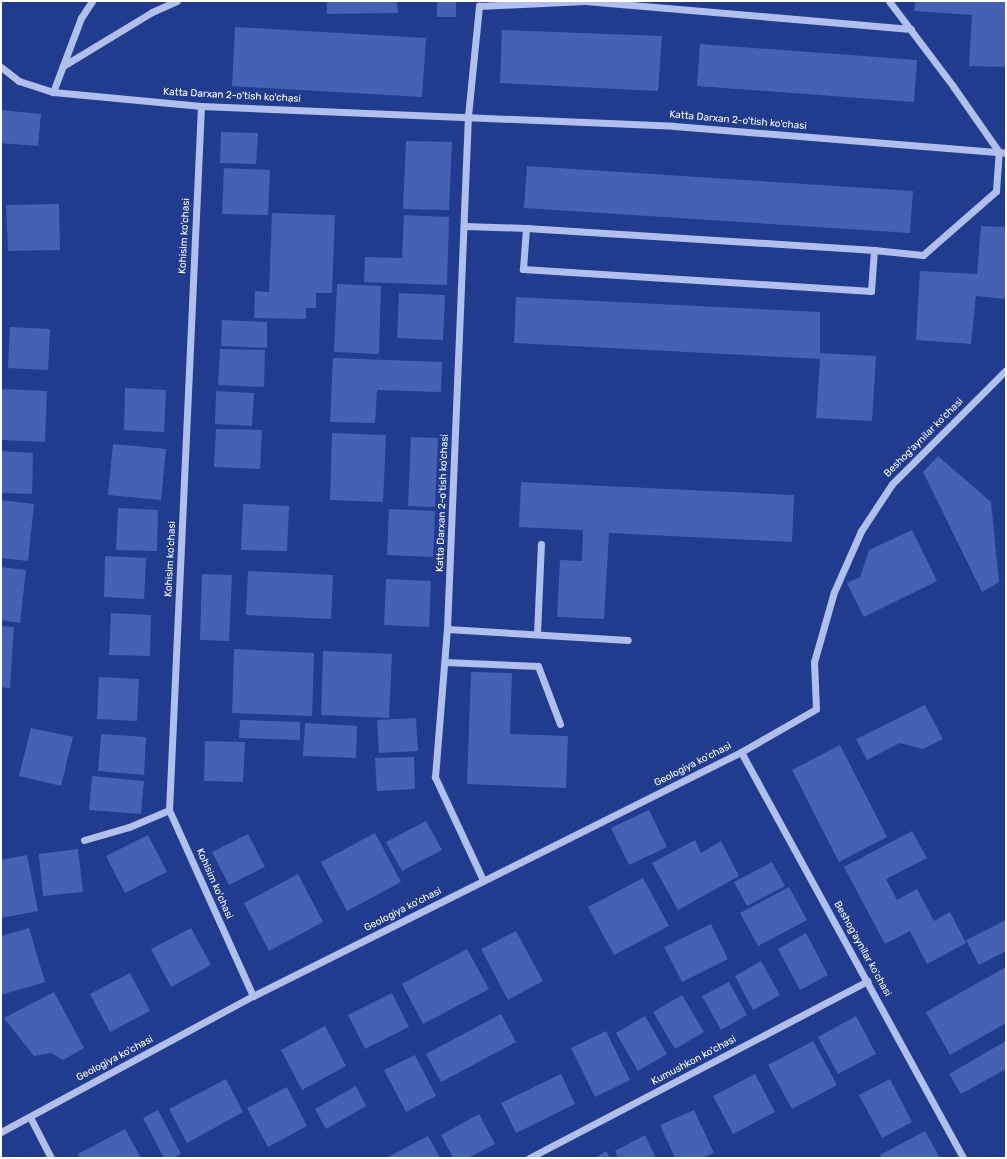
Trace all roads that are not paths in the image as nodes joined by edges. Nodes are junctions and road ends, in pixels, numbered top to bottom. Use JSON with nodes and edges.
{"nodes":[{"id":1,"x":92,"y":1,"type":"edge"},
{"id":2,"x":177,"y":1,"type":"edge"},
{"id":3,"x":585,"y":1,"type":"edge"},
{"id":4,"x":889,"y":1,"type":"edge"},
{"id":5,"x":911,"y":29,"type":"junction"},
{"id":6,"x":63,"y":66,"type":"junction"},
{"id":7,"x":1,"y":67,"type":"edge"},
{"id":8,"x":53,"y":92,"type":"junction"},
{"id":9,"x":201,"y":106,"type":"junction"},
{"id":10,"x":468,"y":116,"type":"junction"},
{"id":11,"x":1002,"y":152,"type":"edge"},
{"id":12,"x":464,"y":226,"type":"junction"},
{"id":13,"x":526,"y":228,"type":"junction"},
{"id":14,"x":874,"y":250,"type":"junction"},
{"id":15,"x":1006,"y":370,"type":"edge"},
{"id":16,"x":541,"y":544,"type":"dead end"},
{"id":17,"x":447,"y":629,"type":"junction"},
{"id":18,"x":537,"y":634,"type":"junction"},
{"id":19,"x":628,"y":640,"type":"dead end"},
{"id":20,"x":445,"y":662,"type":"junction"},
{"id":21,"x":816,"y":709,"type":"joint"},
{"id":22,"x":560,"y":724,"type":"dead end"},
{"id":23,"x":741,"y":752,"type":"junction"},
{"id":24,"x":169,"y":810,"type":"junction"},
{"id":25,"x":84,"y":840,"type":"dead end"},
{"id":26,"x":483,"y":880,"type":"junction"},
{"id":27,"x":868,"y":981,"type":"junction"},
{"id":28,"x":254,"y":996,"type":"junction"},
{"id":29,"x":30,"y":1117,"type":"junction"},
{"id":30,"x":1,"y":1132,"type":"edge"},
{"id":31,"x":51,"y":1158,"type":"edge"},
{"id":32,"x":529,"y":1158,"type":"edge"},
{"id":33,"x":963,"y":1158,"type":"edge"}],
"edges":[{"from":1,"to":6,"type":"street"},
{"from":2,"to":6,"type":"street"},
{"from":3,"to":5,"type":"street"},
{"from":3,"to":10,"type":"street"},
{"from":4,"to":5,"type":"street"},
{"from":5,"to":11,"type":"street"},
{"from":6,"to":8,"type":"street"},
{"from":7,"to":8,"type":"street","name":"Katta Darxan 2-o'tish ko'chasi"},
{"from":8,"to":9,"type":"street","name":"Katta Darxan 2-o'tish ko'chasi"},
{"from":9,"to":10,"type":"street","name":"Katta Darxan 2-o'tish ko'chasi"},
{"from":9,"to":24,"type":"street","name":"Kohisim ko'chasi"},
{"from":10,"to":11,"type":"street","name":"Katta Darxan 2-o'tish ko'chasi"},
{"from":10,"to":12,"type":"street","name":"Katta Darxan 2-o'tish ko'chasi"},
{"from":11,"to":14,"type":"street"},
{"from":12,"to":13,"type":"street"},
{"from":12,"to":17,"type":"street","name":"Katta Darxan 2-o'tish ko'chasi"},
{"from":13,"to":14,"type":"street"},
{"from":13,"to":14,"type":"street"},
{"from":15,"to":21,"type":"street","name":"Beshog'aynilar ko'chasi"},
{"from":16,"to":18,"type":"street"},
{"from":17,"to":18,"type":"street"},
{"from":17,"to":20,"type":"street","name":"Katta Darxan 2-o'tish ko'chasi"},
{"from":18,"to":19,"type":"street"},
{"from":20,"to":22,"type":"street"},
{"from":20,"to":26,"type":"street","name":"Katta Darxan 2-o'tish ko'chasi"},
{"from":21,"to":23,"type":"street","name":"Geologiya ko'chasi"},
{"from":23,"to":26,"type":"street","name":"Geologiya ko'chasi"},
{"from":23,"to":27,"type":"street","name":"Beshog'aynilar ko'chasi"},
{"from":24,"to":25,"type":"street"},
{"from":24,"to":28,"type":"street","name":"Kohisim ko'chasi"},
{"from":26,"to":28,"type":"street","name":"Geologiya ko'chasi"},
{"from":27,"to":32,"type":"street","name":"Kumushkon ko'chasi"},
{"from":27,"to":33,"type":"street","name":"Beshog'aynilar ko'chasi"},
{"from":28,"to":29,"type":"street","name":"Geologiya ko'chasi"},
{"from":29,"to":30,"type":"street","name":"Geologiya ko'chasi"},
{"from":29,"to":31,"type":"street"}]}
